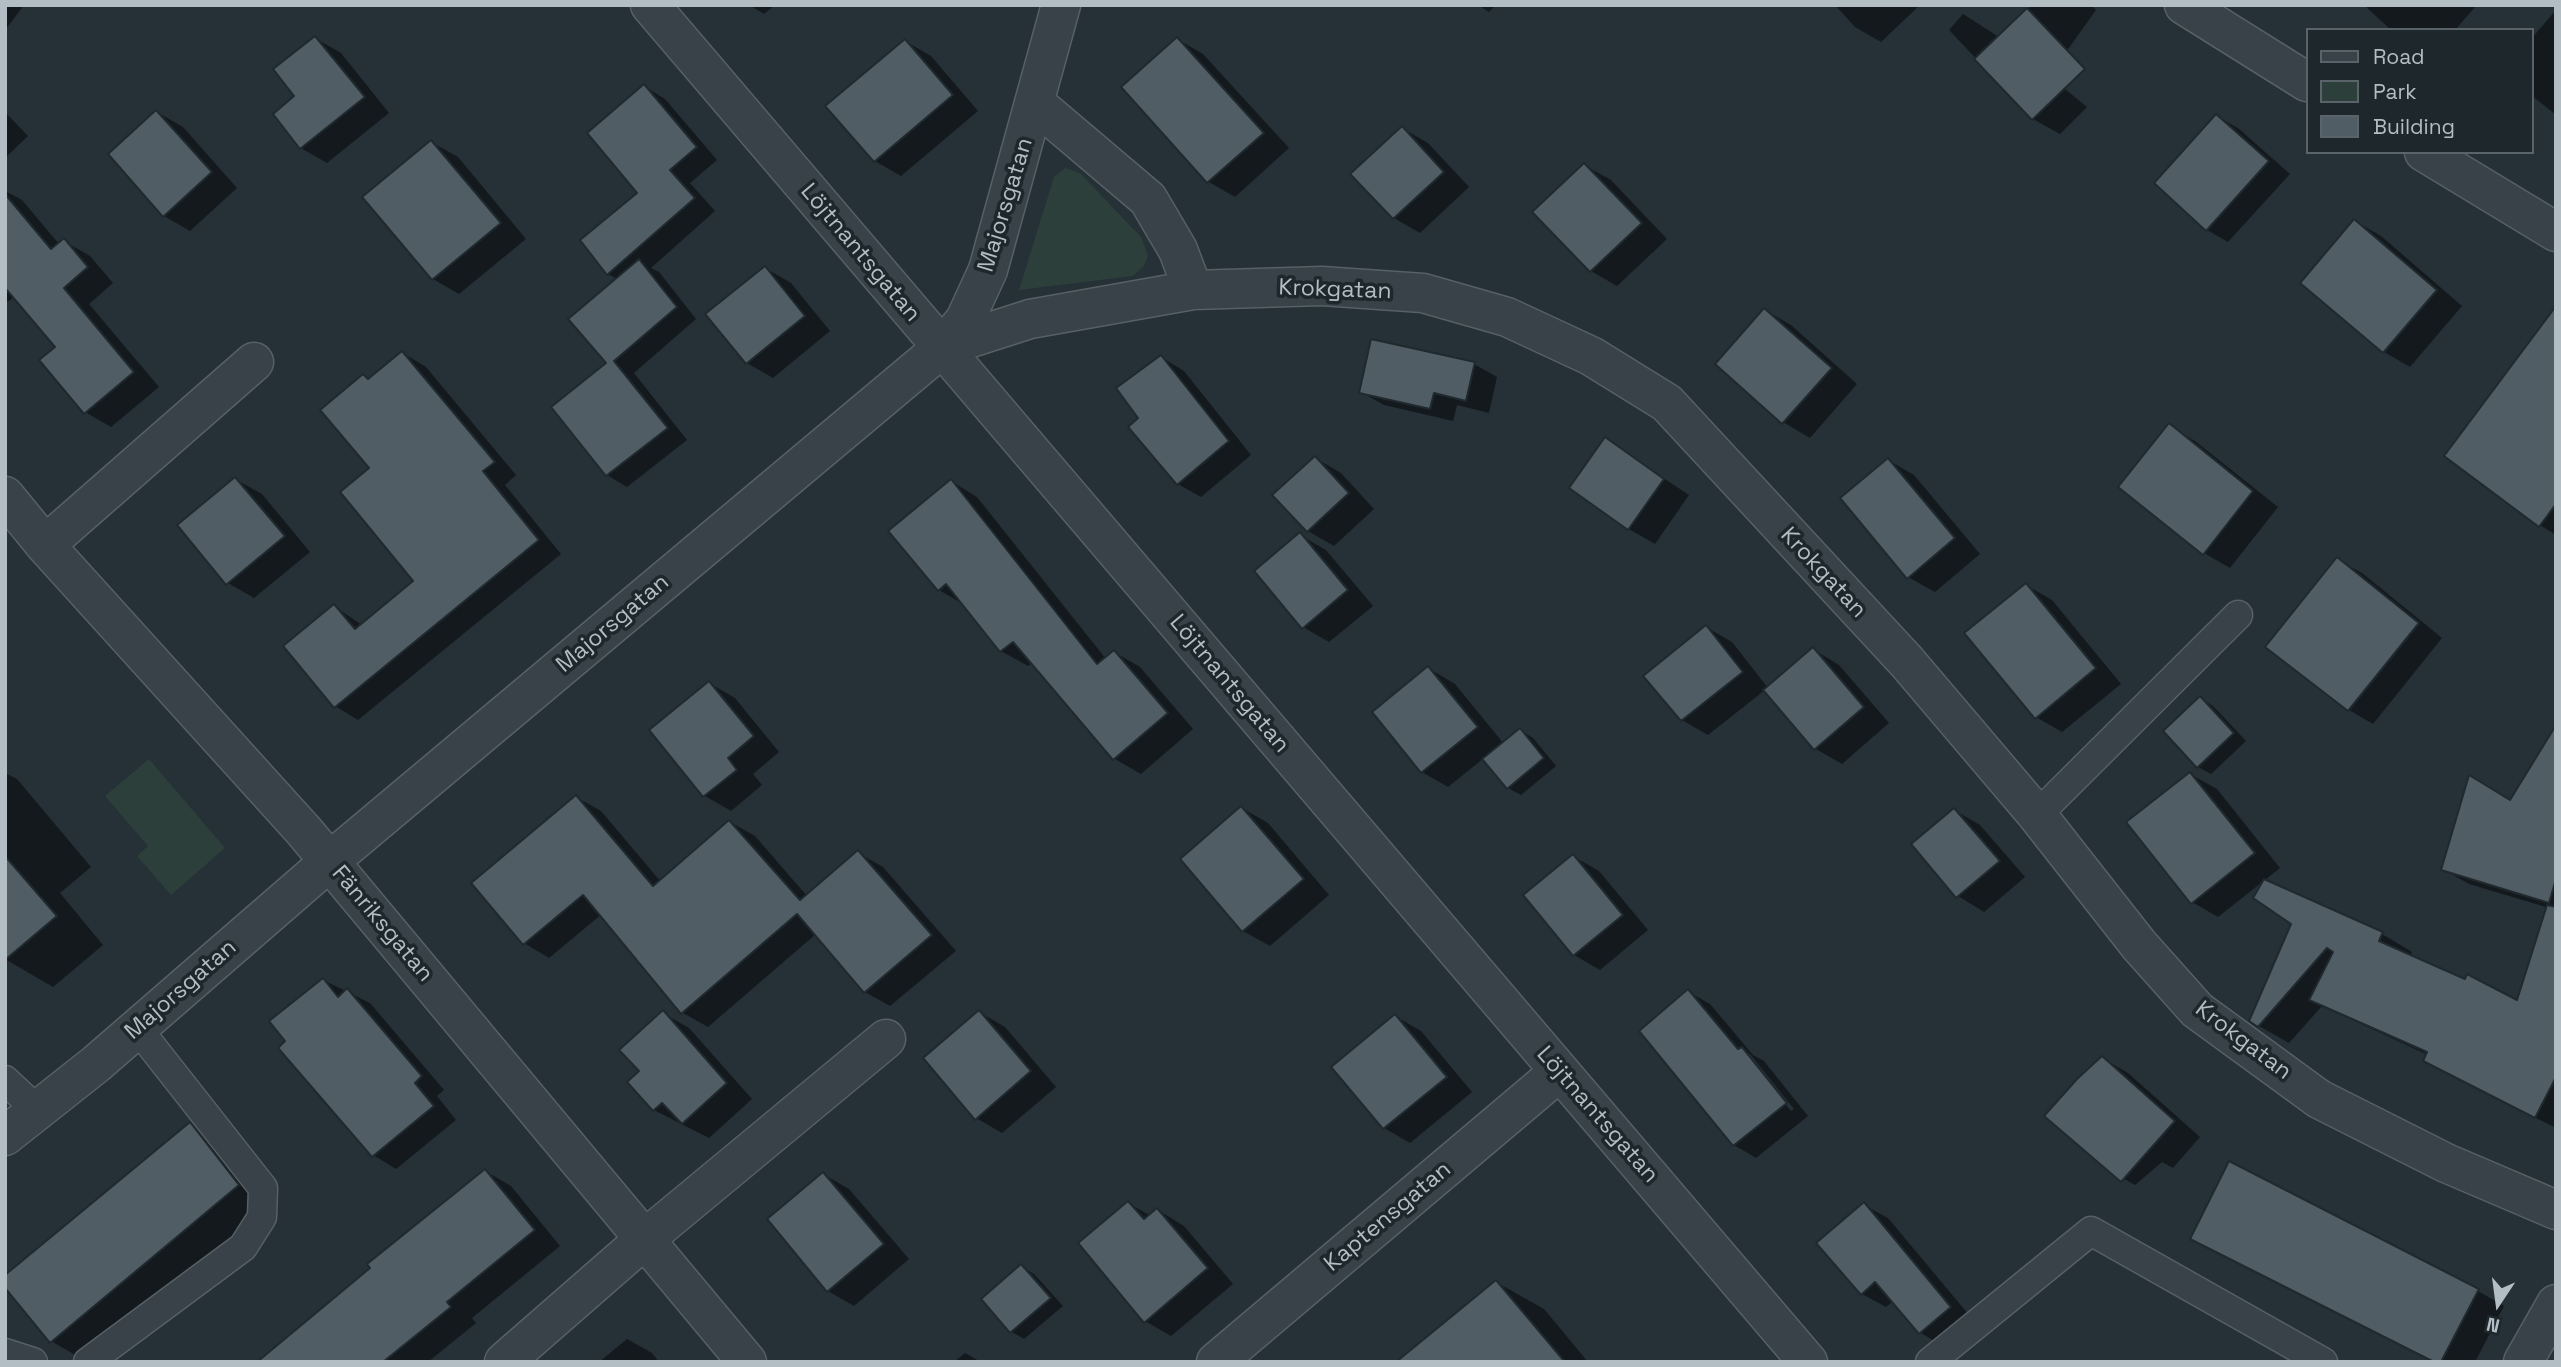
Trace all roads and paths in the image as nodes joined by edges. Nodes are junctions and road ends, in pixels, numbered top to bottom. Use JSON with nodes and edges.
{"nodes":[{"id":1,"x":650,"y":5,"type":"edge"},
{"id":2,"x":1061,"y":5,"type":"edge"},
{"id":3,"x":2200,"y":10,"type":"edge"},
{"id":4,"x":2306,"y":81,"type":"edge"},
{"id":5,"x":1036,"y":104,"type":"junction"},
{"id":6,"x":2427,"y":154,"type":"edge"},
{"id":7,"x":2556,"y":232,"type":"edge"},
{"id":8,"x":1193,"y":290,"type":"junction"},
{"id":9,"x":943,"y":347,"type":"junction"},
{"id":10,"x":254,"y":362,"type":"dead end"},
{"id":11,"x":5,"y":496,"type":"edge"},
{"id":12,"x":44,"y":545,"type":"junction"},
{"id":13,"x":2238,"y":615,"type":"dead end"},
{"id":14,"x":2037,"y":816,"type":"junction"},
{"id":15,"x":330,"y":861,"type":"junction"},
{"id":16,"x":138,"y":1029,"type":"junction"},
{"id":17,"x":886,"y":1039,"type":"dead end"},
{"id":18,"x":1559,"y":1072,"type":"junction"},
{"id":19,"x":5,"y":1080,"type":"edge"},
{"id":20,"x":36,"y":1109,"type":"junction"},
{"id":21,"x":5,"y":1136,"type":"edge"},
{"id":22,"x":2556,"y":1210,"type":"edge"},
{"id":23,"x":646,"y":1238,"type":"junction"},
{"id":24,"x":2556,"y":1304,"type":"edge"},
{"id":25,"x":5,"y":1353,"type":"edge"},
{"id":26,"x":33,"y":1362,"type":"edge"},
{"id":27,"x":88,"y":1362,"type":"edge"},
{"id":28,"x":504,"y":1362,"type":"edge"},
{"id":29,"x":747,"y":1362,"type":"edge"},
{"id":30,"x":1216,"y":1362,"type":"edge"},
{"id":31,"x":1808,"y":1362,"type":"edge"},
{"id":32,"x":1930,"y":1362,"type":"edge"},
{"id":33,"x":2323,"y":1362,"type":"edge"},
{"id":34,"x":2523,"y":1362,"type":"edge"}],
"edges":[{"from":1,"to":9,"type":"street","name":"Löjtnantsgatan"},
{"from":2,"to":5,"type":"street","name":"Majorsgatan"},
{"from":3,"to":4,"type":"street"},
{"from":5,"to":8,"type":"street"},
{"from":5,"to":9,"type":"street","name":"Majorsgatan"},
{"from":6,"to":7,"type":"street"},
{"from":8,"to":9,"type":"street","name":"Krokgatan"},
{"from":8,"to":14,"type":"street","name":"Krokgatan"},
{"from":9,"to":15,"type":"street","name":"Majorsgatan"},
{"from":9,"to":18,"type":"street","name":"Löjtnantsgatan"},
{"from":10,"to":12,"type":"street"},
{"from":11,"to":12,"type":"street","name":"Fänriksgatan"},
{"from":12,"to":15,"type":"street","name":"Fänriksgatan"},
{"from":13,"to":14,"type":"lane"},
{"from":14,"to":22,"type":"street","name":"Krokgatan"},
{"from":15,"to":16,"type":"street","name":"Majorsgatan"},
{"from":15,"to":23,"type":"street","name":"Fänriksgatan"},
{"from":16,"to":20,"type":"street","name":"Majorsgatan"},
{"from":16,"to":27,"type":"lane"},
{"from":17,"to":23,"type":"street"},
{"from":18,"to":30,"type":"street","name":"Kaptensgatan"},
{"from":18,"to":31,"type":"street","name":"Löjtnantsgatan"},
{"from":19,"to":20,"type":"lane"},
{"from":20,"to":21,"type":"street","name":"Majorsgatan"},
{"from":23,"to":28,"type":"street"},
{"from":23,"to":29,"type":"street","name":"Fänriksgatan"},
{"from":24,"to":34,"type":"street"},
{"from":25,"to":26,"type":"lane"},
{"from":32,"to":33,"type":"lane"}]}
